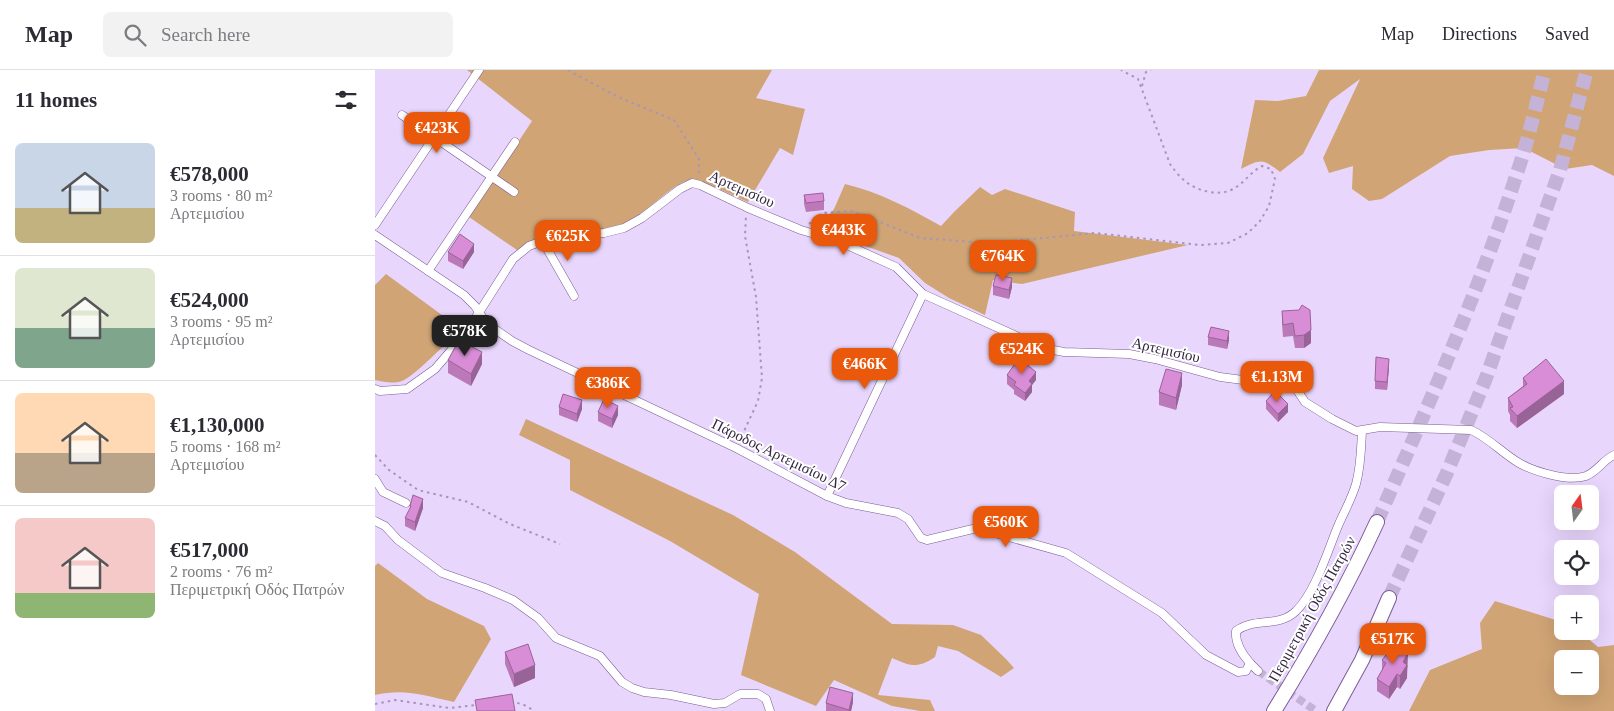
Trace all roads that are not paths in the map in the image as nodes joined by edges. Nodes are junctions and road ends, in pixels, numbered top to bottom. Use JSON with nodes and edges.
{"nodes":[{"id":1,"x":479,"y":70,"type":"edge"},
{"id":2,"x":402,"y":115,"type":"dead end"},
{"id":3,"x":435,"y":137,"type":"junction"},
{"id":4,"x":515,"y":142,"type":"dead end"},
{"id":5,"x":491,"y":176,"type":"junction"},
{"id":6,"x":514,"y":192,"type":"dead end"},
{"id":7,"x":375,"y":225,"type":"edge"},
{"id":8,"x":375,"y":235,"type":"edge"},
{"id":9,"x":542,"y":240,"type":"junction"},
{"id":10,"x":428,"y":271,"type":"junction"},
{"id":11,"x":923,"y":294,"type":"junction"},
{"id":12,"x":574,"y":296,"type":"dead end"},
{"id":13,"x":479,"y":313,"type":"junction"},
{"id":14,"x":375,"y":389,"type":"edge"},
{"id":15,"x":1362,"y":431,"type":"junction"},
{"id":16,"x":1614,"y":455,"type":"edge"},
{"id":17,"x":375,"y":479,"type":"edge"},
{"id":18,"x":827,"y":496,"type":"junction"},
{"id":19,"x":406,"y":503,"type":"dead end"},
{"id":20,"x":375,"y":521,"type":"edge"},
{"id":21,"x":1377,"y":522,"type":"tunnel mouth"},
{"id":22,"x":1389,"y":598,"type":"tunnel mouth"},
{"id":23,"x":1250,"y":663,"type":"junction"},
{"id":24,"x":1258,"y":671,"type":"tunnel mouth"},
{"id":25,"x":769,"y":711,"type":"edge"},
{"id":26,"x":1274,"y":711,"type":"edge"},
{"id":27,"x":1334,"y":711,"type":"edge"}],
"edges":[{"from":1,"to":3,"type":"street"},
{"from":2,"to":3,"type":"street"},
{"from":3,"to":5,"type":"street"},
{"from":3,"to":7,"type":"street"},
{"from":4,"to":5,"type":"street"},
{"from":5,"to":6,"type":"street"},
{"from":5,"to":10,"type":"street"},
{"from":8,"to":10,"type":"street","name":"Πάροδος Αρτεμισίου Δ7"},
{"from":9,"to":11,"type":"street","name":"Αρτεμισίου"},
{"from":9,"to":12,"type":"street"},
{"from":9,"to":13,"type":"street","name":"Αρτεμισίου"},
{"from":10,"to":13,"type":"street","name":"Πάροδος Αρτεμισίου Δ7"},
{"from":11,"to":15,"type":"street","name":"Αρτεμισίου"},
{"from":11,"to":18,"type":"street"},
{"from":13,"to":14,"type":"street","name":"Αρτεμισίου"},
{"from":13,"to":18,"type":"street","name":"Πάροδος Αρτεμισίου Δ7"},
{"from":15,"to":16,"type":"street","name":"Αρτεμισίου"},
{"from":15,"to":23,"type":"street"},
{"from":17,"to":19,"type":"street"},
{"from":18,"to":23,"type":"street","name":"Πάροδος Αρτεμισίου Δ7"},
{"from":20,"to":25,"type":"street"},
{"from":21,"to":26,"type":"highway","name":"Περιμετρική Οδός Πατρών"},
{"from":22,"to":27,"type":"highway"},
{"from":23,"to":24,"type":"street"}]}
